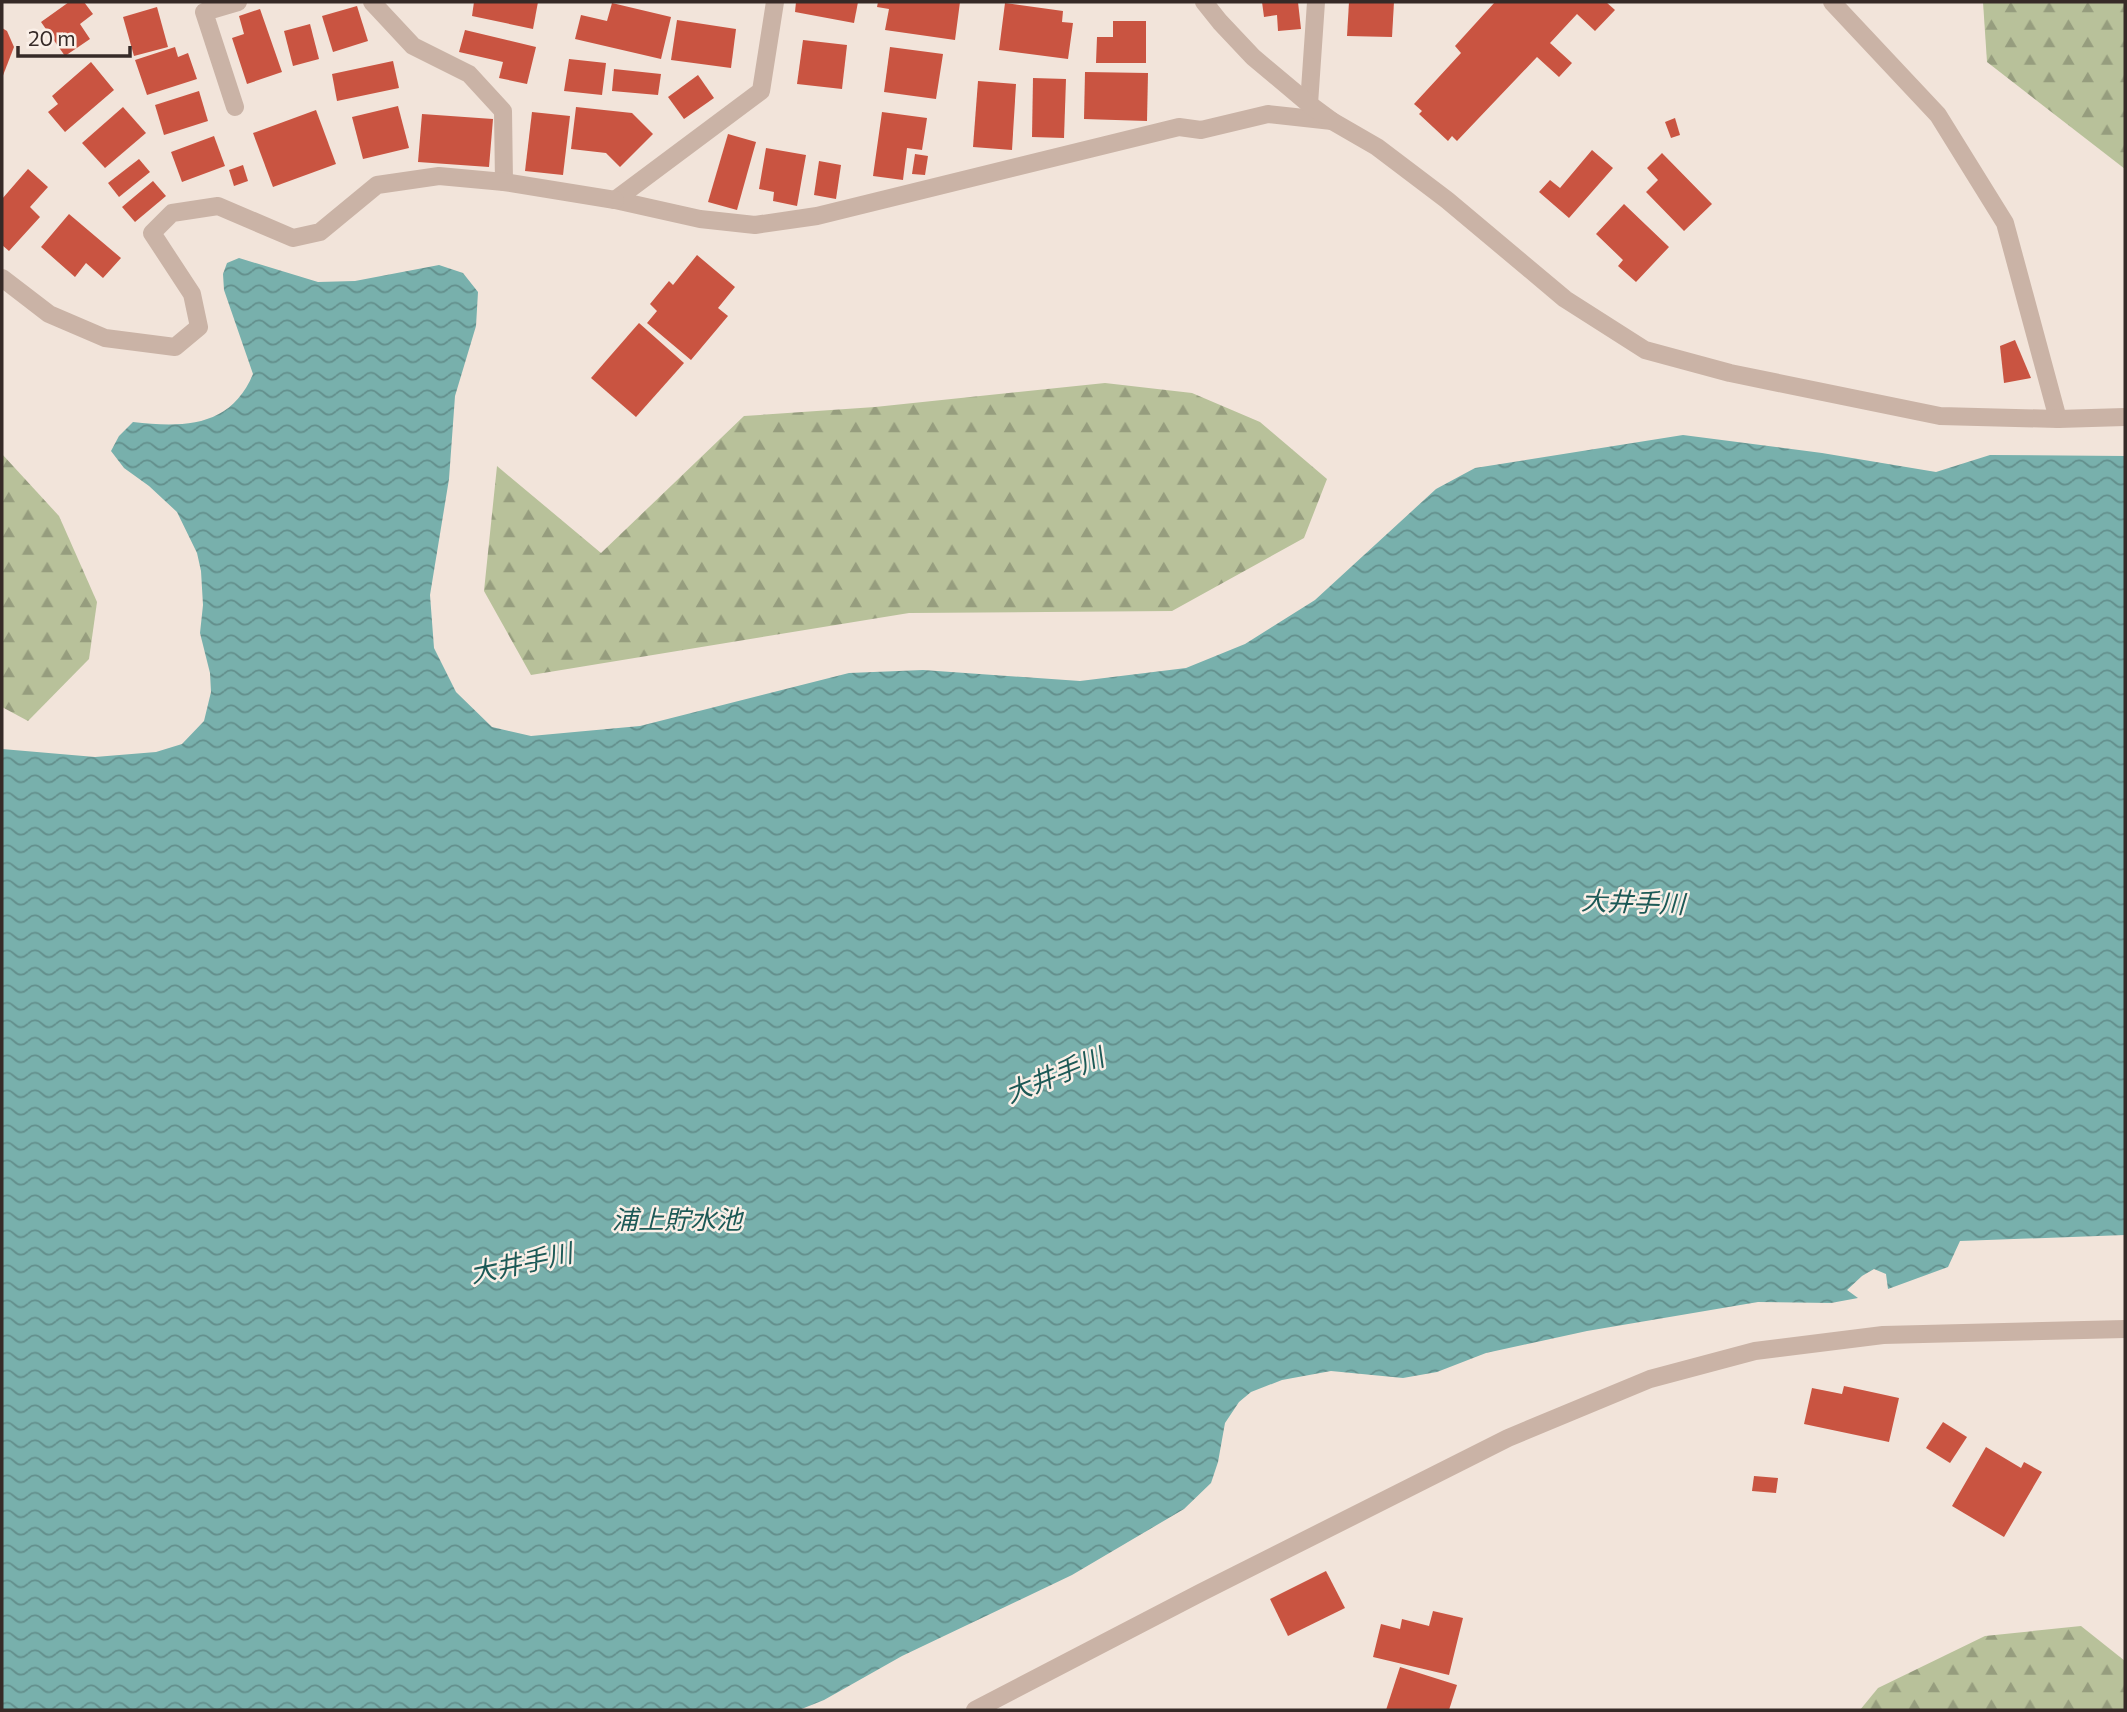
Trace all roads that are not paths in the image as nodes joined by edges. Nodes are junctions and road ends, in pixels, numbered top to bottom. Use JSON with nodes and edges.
{"nodes":[{"id":1,"x":238,"y":2,"type":"edge"},
{"id":2,"x":372,"y":2,"type":"edge"},
{"id":3,"x":775,"y":2,"type":"edge"},
{"id":4,"x":1204,"y":2,"type":"edge"},
{"id":5,"x":1316,"y":2,"type":"edge"},
{"id":6,"x":1832,"y":2,"type":"edge"},
{"id":7,"x":1309,"y":104,"type":"junction"},
{"id":8,"x":235,"y":107,"type":"dead end"},
{"id":9,"x":1332,"y":121,"type":"junction"},
{"id":10,"x":505,"y":182,"type":"junction"},
{"id":11,"x":615,"y":200,"type":"junction"},
{"id":12,"x":2,"y":278,"type":"edge"},
{"id":13,"x":2125,"y":417,"type":"edge"},
{"id":14,"x":2059,"y":419,"type":"junction"},
{"id":15,"x":2125,"y":1329,"type":"edge"},
{"id":16,"x":975,"y":1710,"type":"edge"}],
"edges":[{"from":1,"to":8,"type":"street"},
{"from":2,"to":10,"type":"street"},
{"from":3,"to":11,"type":"street"},
{"from":4,"to":7,"type":"street"},
{"from":5,"to":7,"type":"street"},
{"from":6,"to":14,"type":"street"},
{"from":7,"to":9,"type":"street"},
{"from":9,"to":11,"type":"street"},
{"from":9,"to":14,"type":"street"},
{"from":10,"to":11,"type":"street"},
{"from":10,"to":12,"type":"street"},
{"from":13,"to":14,"type":"street"},
{"from":15,"to":16,"type":"street"}]}
